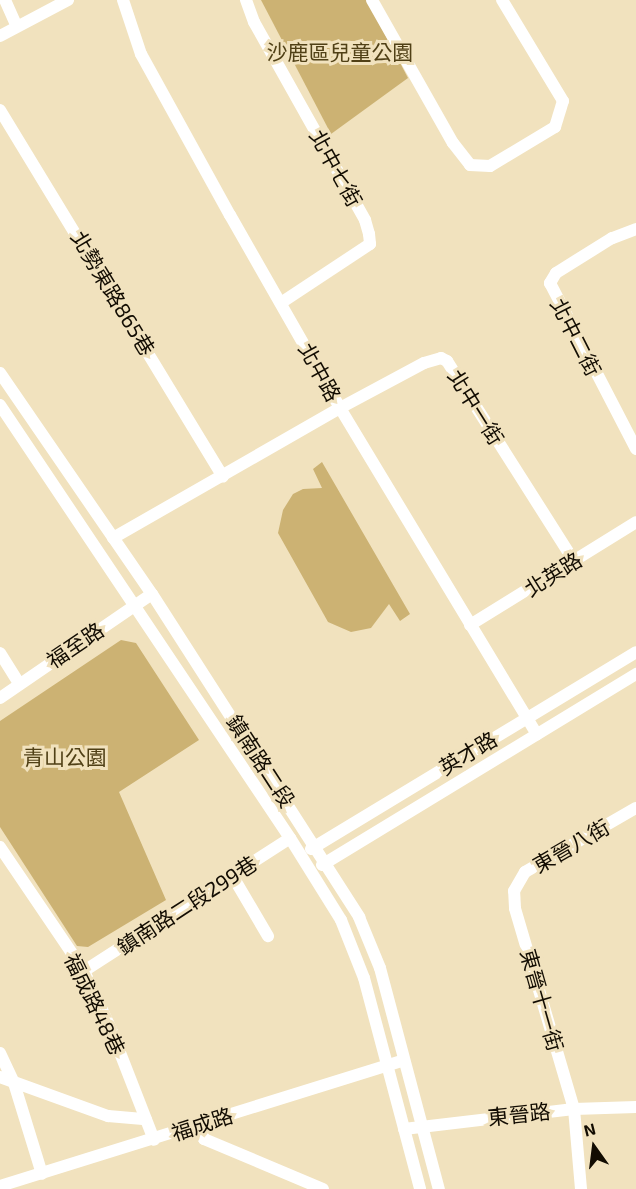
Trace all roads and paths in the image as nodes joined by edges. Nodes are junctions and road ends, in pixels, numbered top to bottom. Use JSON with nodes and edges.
{"nodes":[{"id":1,"x":5,"y":0,"type":"edge"},
{"id":2,"x":68,"y":0,"type":"edge"},
{"id":3,"x":123,"y":0,"type":"edge"},
{"id":4,"x":246,"y":0,"type":"edge"},
{"id":5,"x":372,"y":0,"type":"edge"},
{"id":6,"x":502,"y":0,"type":"edge"},
{"id":7,"x":16,"y":25,"type":"junction"},
{"id":8,"x":0,"y":36,"type":"edge"},
{"id":9,"x":0,"y":110,"type":"edge"},
{"id":10,"x":636,"y":229,"type":"edge"},
{"id":11,"x":281,"y":303,"type":"junction"},
{"id":12,"x":0,"y":373,"type":"edge"},
{"id":13,"x":0,"y":405,"type":"edge"},
{"id":14,"x":340,"y":408,"type":"junction"},
{"id":15,"x":636,"y":449,"type":"edge"},
{"id":16,"x":223,"y":477,"type":"junction"},
{"id":17,"x":636,"y":522,"type":"edge"},
{"id":18,"x":113,"y":538,"type":"junction"},
{"id":19,"x":574,"y":561,"type":"junction"},
{"id":20,"x":152,"y":594,"type":"junction"},
{"id":21,"x":135,"y":605,"type":"junction"},
{"id":22,"x":471,"y":625,"type":"junction"},
{"id":23,"x":636,"y":652,"type":"edge"},
{"id":24,"x":0,"y":653,"type":"edge"},
{"id":25,"x":636,"y":674,"type":"edge"},
{"id":26,"x":19,"y":683,"type":"junction"},
{"id":27,"x":0,"y":698,"type":"edge"},
{"id":28,"x":526,"y":718,"type":"junction"},
{"id":29,"x":537,"y":734,"type":"junction"},
{"id":30,"x":636,"y":808,"type":"edge"},
{"id":31,"x":290,"y":838,"type":"junction"},
{"id":32,"x":317,"y":846,"type":"junction"},
{"id":33,"x":0,"y":847,"type":"edge"},
{"id":34,"x":301,"y":856,"type":"junction"},
{"id":35,"x":327,"y":862,"type":"junction"},
{"id":36,"x":311,"y":872,"type":"junction"},
{"id":37,"x":232,"y":875,"type":"junction"},
{"id":38,"x":514,"y":891,"type":"joint"},
{"id":39,"x":268,"y":936,"type":"dead end"},
{"id":40,"x":84,"y":971,"type":"junction"},
{"id":41,"x":0,"y":1053,"type":"edge"},
{"id":42,"x":404,"y":1060,"type":"junction"},
{"id":43,"x":386,"y":1065,"type":"junction"},
{"id":44,"x":0,"y":1077,"type":"edge"},
{"id":45,"x":14,"y":1083,"type":"junction"},
{"id":46,"x":636,"y":1107,"type":"edge"},
{"id":47,"x":574,"y":1109,"type":"junction"},
{"id":48,"x":146,"y":1119,"type":"junction"},
{"id":49,"x":199,"y":1126,"type":"junction"},
{"id":50,"x":421,"y":1126,"type":"junction"},
{"id":51,"x":404,"y":1129,"type":"junction"},
{"id":52,"x":154,"y":1140,"type":"junction"},
{"id":53,"x":42,"y":1174,"type":"junction"},
{"id":54,"x":0,"y":1186,"type":"edge"},
{"id":55,"x":323,"y":1189,"type":"edge"},
{"id":56,"x":420,"y":1189,"type":"edge"},
{"id":57,"x":439,"y":1189,"type":"edge"},
{"id":58,"x":581,"y":1189,"type":"edge"}],
"edges":[{"from":1,"to":7,"type":"street"},
{"from":2,"to":7,"type":"street"},
{"from":3,"to":11,"type":"street","name":"北中路"},
{"from":4,"to":11,"type":"street","name":"北中七街"},
{"from":5,"to":6,"type":"street"},
{"from":7,"to":8,"type":"street"},
{"from":9,"to":16,"type":"street","name":"北勢東路865巷"},
{"from":10,"to":15,"type":"street","name":"北中二街"},
{"from":11,"to":14,"type":"street","name":"北中路"},
{"from":12,"to":18,"type":"street","name":"鎮南路二段"},
{"from":13,"to":21,"type":"street","name":"鎮南路二段"},
{"from":14,"to":16,"type":"street","name":"北中一街"},
{"from":14,"to":19,"type":"street","name":"北中一街"},
{"from":14,"to":22,"type":"street","name":"北中路"},
{"from":16,"to":18,"type":"street","name":"北中一街"},
{"from":17,"to":19,"type":"street","name":"北英路"},
{"from":18,"to":20,"type":"street","name":"鎮南路二段"},
{"from":19,"to":22,"type":"street","name":"北英路"},
{"from":20,"to":21,"type":"street","name":"福至路"},
{"from":20,"to":32,"type":"street","name":"鎮南路二段"},
{"from":21,"to":26,"type":"street","name":"福至路"},
{"from":21,"to":31,"type":"street","name":"鎮南路二段"},
{"from":22,"to":28,"type":"street","name":"北中路"},
{"from":23,"to":28,"type":"street","name":"英才路"},
{"from":24,"to":26,"type":"street"},
{"from":25,"to":29,"type":"street","name":"英才路"},
{"from":26,"to":27,"type":"street","name":"福至路"},
{"from":28,"to":29,"type":"street","name":"北中路"},
{"from":28,"to":32,"type":"street","name":"英才路"},
{"from":29,"to":35,"type":"street","name":"英才路"},
{"from":30,"to":38,"type":"street","name":"東晉八街"},
{"from":31,"to":34,"type":"street","name":"鎮南路二段"},
{"from":31,"to":37,"type":"street","name":"鎮南路二段299巷"},
{"from":32,"to":34,"type":"street","name":"英才路"},
{"from":32,"to":35,"type":"street","name":"鎮南路二段"},
{"from":33,"to":40,"type":"street","name":"福成路48巷"},
{"from":34,"to":36,"type":"street","name":"鎮南路二段"},
{"from":35,"to":36,"type":"street","name":"英才路"},
{"from":35,"to":42,"type":"street","name":"鎮南路二段"},
{"from":36,"to":43,"type":"street","name":"鎮南路二段"},
{"from":37,"to":39,"type":"street"},
{"from":37,"to":40,"type":"street","name":"鎮南路二段299巷"},
{"from":38,"to":47,"type":"street","name":"東晉十一街"},
{"from":40,"to":48,"type":"street","name":"福成路48巷"},
{"from":41,"to":45,"type":"street"},
{"from":42,"to":43,"type":"street","name":"福成路"},
{"from":42,"to":50,"type":"street","name":"鎮南路二段"},
{"from":43,"to":49,"type":"street","name":"福成路"},
{"from":43,"to":51,"type":"street","name":"鎮南路二段"},
{"from":44,"to":45,"type":"street"},
{"from":45,"to":48,"type":"street"},
{"from":45,"to":53,"type":"street"},
{"from":46,"to":47,"type":"street","name":"東晉路"},
{"from":47,"to":50,"type":"street","name":"東晉路"},
{"from":47,"to":58,"type":"street","name":"東晉十一街"},
{"from":48,"to":52,"type":"street","name":"福成路48巷"},
{"from":49,"to":52,"type":"street","name":"福成路"},
{"from":49,"to":55,"type":"street"},
{"from":50,"to":51,"type":"street","name":"東晉路"},
{"from":50,"to":57,"type":"street","name":"鎮南路二段"},
{"from":51,"to":56,"type":"street","name":"鎮南路二段"},
{"from":52,"to":53,"type":"street","name":"福成路"},
{"from":53,"to":54,"type":"street","name":"福成路"}]}
